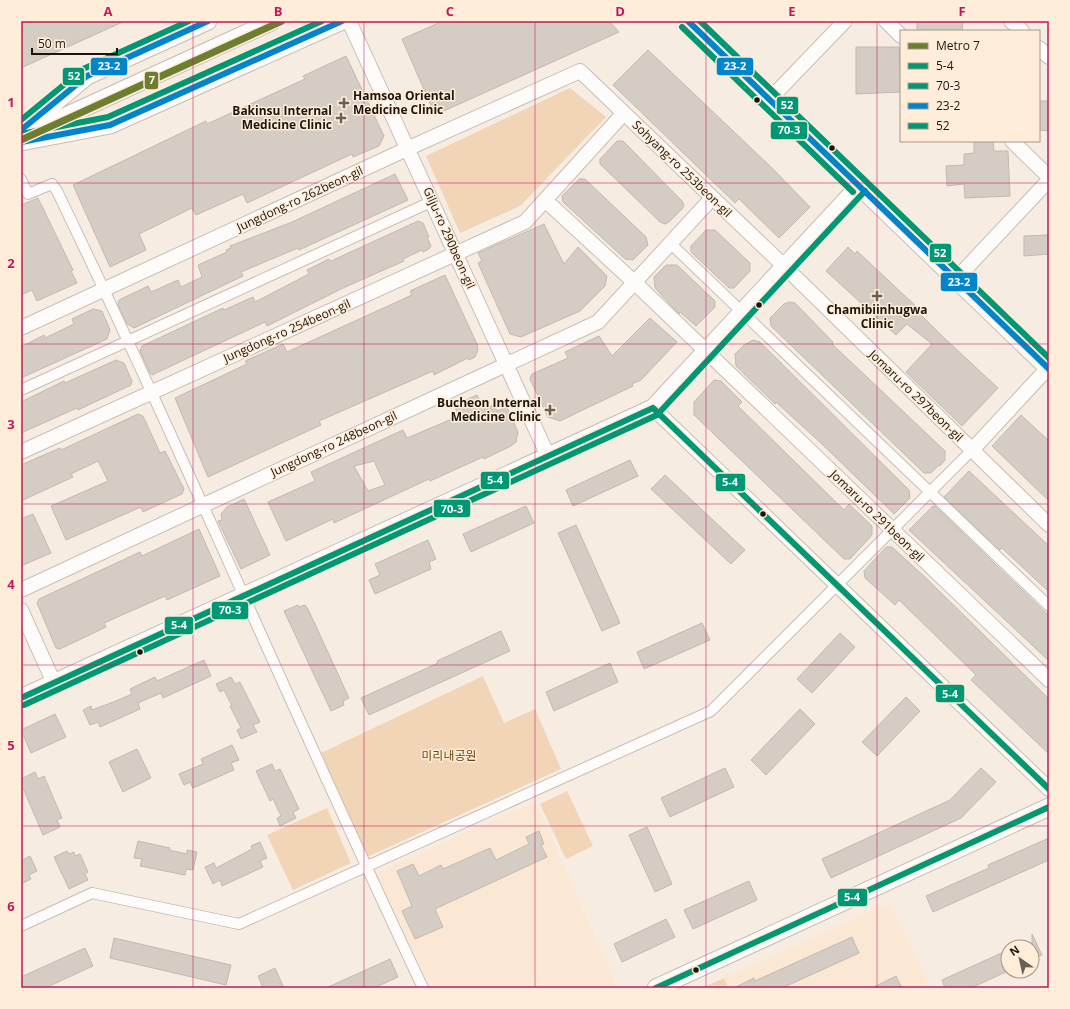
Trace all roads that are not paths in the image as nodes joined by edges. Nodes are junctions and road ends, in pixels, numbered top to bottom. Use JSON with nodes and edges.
{"nodes":[{"id":1,"x":208,"y":21,"type":"edge"},
{"id":2,"x":273,"y":21,"type":"edge"},
{"id":3,"x":342,"y":21,"type":"edge"},
{"id":4,"x":349,"y":21,"type":"edge"},
{"id":5,"x":688,"y":21,"type":"edge"},
{"id":6,"x":846,"y":21,"type":"edge"},
{"id":7,"x":886,"y":21,"type":"edge"},
{"id":8,"x":1011,"y":21,"type":"edge"},
{"id":9,"x":1021,"y":30,"type":"edge"},
{"id":10,"x":900,"y":35,"type":"edge"},
{"id":11,"x":1040,"y":49,"type":"edge"},
{"id":12,"x":1049,"y":57,"type":"edge"},
{"id":13,"x":580,"y":72,"type":"joint"},
{"id":14,"x":769,"y":100,"type":"junction"},
{"id":15,"x":624,"y":113,"type":"junction"},
{"id":16,"x":21,"y":130,"type":"edge"},
{"id":17,"x":21,"y":137,"type":"edge"},
{"id":18,"x":21,"y":142,"type":"edge"},
{"id":19,"x":1013,"y":142,"type":"edge"},
{"id":20,"x":409,"y":148,"type":"junction"},
{"id":21,"x":1049,"y":178,"type":"edge"},
{"id":22,"x":21,"y":179,"type":"edge"},
{"id":23,"x":859,"y":186,"type":"junction"},
{"id":24,"x":712,"y":198,"type":"junction"},
{"id":25,"x":545,"y":200,"type":"junction"},
{"id":26,"x":433,"y":201,"type":"junction"},
{"id":27,"x":670,"y":243,"type":"junction"},
{"id":28,"x":456,"y":254,"type":"junction"},
{"id":29,"x":784,"y":267,"type":"junction"},
{"id":30,"x":956,"y":279,"type":"junction"},
{"id":31,"x":634,"y":282,"type":"junction"},
{"id":32,"x":104,"y":289,"type":"junction"},
{"id":33,"x":743,"y":311,"type":"junction"},
{"id":34,"x":21,"y":328,"type":"edge"},
{"id":35,"x":128,"y":340,"type":"junction"},
{"id":36,"x":706,"y":351,"type":"junction"},
{"id":37,"x":506,"y":363,"type":"junction"},
{"id":38,"x":1048,"y":368,"type":"edge"},
{"id":39,"x":21,"y":390,"type":"edge"},
{"id":40,"x":152,"y":392,"type":"junction"},
{"id":41,"x":653,"y":408,"type":"junction"},
{"id":42,"x":972,"y":450,"type":"junction"},
{"id":43,"x":21,"y":452,"type":"edge"},
{"id":44,"x":548,"y":456,"type":"junction"},
{"id":45,"x":930,"y":492,"type":"junction"},
{"id":46,"x":203,"y":505,"type":"junction"},
{"id":47,"x":1049,"y":525,"type":"edge"},
{"id":48,"x":892,"y":530,"type":"junction"},
{"id":49,"x":837,"y":585,"type":"junction"},
{"id":50,"x":21,"y":590,"type":"edge"},
{"id":51,"x":245,"y":595,"type":"junction"},
{"id":52,"x":1049,"y":606,"type":"edge"},
{"id":53,"x":21,"y":610,"type":"edge"},
{"id":54,"x":1049,"y":680,"type":"edge"},
{"id":55,"x":54,"y":683,"type":"junction"},
{"id":56,"x":21,"y":698,"type":"edge"},
{"id":57,"x":1049,"y":789,"type":"edge"},
{"id":58,"x":1049,"y":807,"type":"edge"},
{"id":59,"x":366,"y":867,"type":"junction"},
{"id":60,"x":21,"y":926,"type":"edge"},
{"id":61,"x":663,"y":987,"type":"edge"},
{"id":62,"x":423,"y":988,"type":"edge"}],
"edges":[{"from":1,"to":16,"type":"street"},
{"from":2,"to":17,"type":"street"},
{"from":3,"to":18,"type":"street"},
{"from":4,"to":20,"type":"street","name":"Gilju-ro 290beon-gil"},
{"from":5,"to":14,"type":"street"},
{"from":6,"to":14,"type":"street"},
{"from":7,"to":10,"type":"street"},
{"from":8,"to":9,"type":"street"},
{"from":11,"to":12,"type":"street"},
{"from":13,"to":15,"type":"street","name":"Sohyang-ro 253beon-gil"},
{"from":13,"to":20,"type":"street","name":"Jungdong-ro 262beon-gil"},
{"from":14,"to":23,"type":"street"},
{"from":15,"to":24,"type":"street","name":"Sohyang-ro 253beon-gil"},
{"from":15,"to":25,"type":"street","name":"Jungdong-ro 254beon-gil"},
{"from":19,"to":21,"type":"street"},
{"from":20,"to":26,"type":"street","name":"Gilju-ro 290beon-gil"},
{"from":20,"to":32,"type":"street","name":"Jungdong-ro 262beon-gil"},
{"from":21,"to":30,"type":"street"},
{"from":22,"to":32,"type":"street"},
{"from":23,"to":29,"type":"street"},
{"from":23,"to":30,"type":"street"},
{"from":24,"to":27,"type":"street","name":"Jungdong-ro 248beon-gil"},
{"from":24,"to":29,"type":"street","name":"Sohyang-ro 253beon-gil"},
{"from":25,"to":28,"type":"street","name":"Jungdong-ro 254beon-gil"},
{"from":25,"to":31,"type":"street"},
{"from":26,"to":28,"type":"street","name":"Gilju-ro 290beon-gil"},
{"from":26,"to":35,"type":"street"},
{"from":27,"to":31,"type":"street","name":"Jungdong-ro 248beon-gil"},
{"from":27,"to":33,"type":"street"},
{"from":28,"to":37,"type":"street","name":"Gilju-ro 290beon-gil"},
{"from":28,"to":40,"type":"street","name":"Jungdong-ro 254beon-gil"},
{"from":29,"to":33,"type":"street"},
{"from":29,"to":42,"type":"street","name":"Jomaru-ro 297beon-gil"},
{"from":30,"to":38,"type":"street"},
{"from":31,"to":36,"type":"street"},
{"from":31,"to":37,"type":"street","name":"Jungdong-ro 248beon-gil"},
{"from":32,"to":34,"type":"street","name":"Jungdong-ro 262beon-gil"},
{"from":32,"to":35,"type":"street"},
{"from":33,"to":36,"type":"street"},
{"from":33,"to":45,"type":"street"},
{"from":35,"to":39,"type":"street"},
{"from":35,"to":40,"type":"street"},
{"from":36,"to":41,"type":"street"},
{"from":36,"to":48,"type":"street","name":"Jomaru-ro 291beon-gil"},
{"from":37,"to":44,"type":"street","name":"Gilju-ro 290beon-gil"},
{"from":37,"to":46,"type":"street","name":"Jungdong-ro 248beon-gil"},
{"from":38,"to":42,"type":"street"},
{"from":40,"to":43,"type":"street","name":"Jungdong-ro 254beon-gil"},
{"from":40,"to":46,"type":"street"},
{"from":41,"to":44,"type":"street"},
{"from":41,"to":49,"type":"street"},
{"from":42,"to":45,"type":"street"},
{"from":42,"to":47,"type":"street","name":"Jomaru-ro 297beon-gil"},
{"from":44,"to":51,"type":"street"},
{"from":45,"to":48,"type":"street"},
{"from":45,"to":52,"type":"street"},
{"from":46,"to":50,"type":"street","name":"Jungdong-ro 248beon-gil"},
{"from":46,"to":51,"type":"street"},
{"from":48,"to":49,"type":"street"},
{"from":48,"to":54,"type":"street","name":"Jomaru-ro 291beon-gil"},
{"from":49,"to":57,"type":"street"},
{"from":49,"to":59,"type":"street"},
{"from":51,"to":55,"type":"street"},
{"from":51,"to":59,"type":"street"},
{"from":53,"to":55,"type":"street"},
{"from":55,"to":56,"type":"street"},
{"from":58,"to":61,"type":"street"},
{"from":59,"to":60,"type":"street"},
{"from":59,"to":62,"type":"street"}]}
